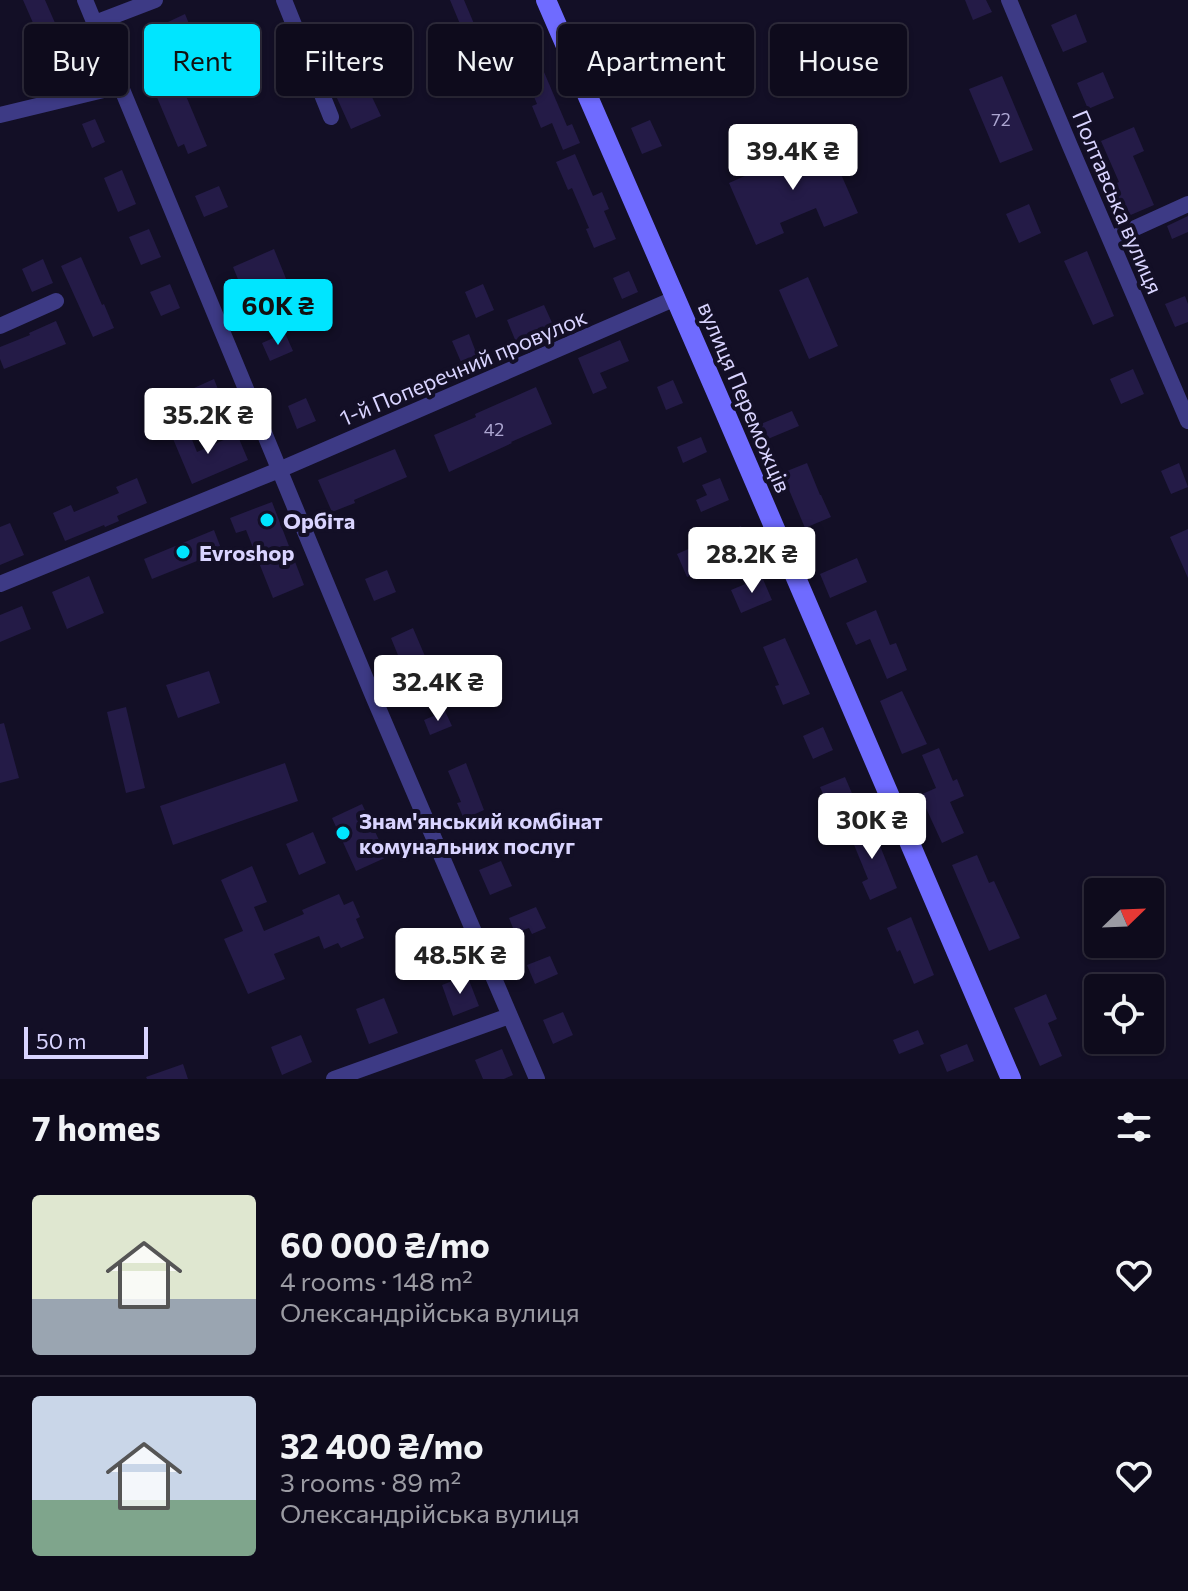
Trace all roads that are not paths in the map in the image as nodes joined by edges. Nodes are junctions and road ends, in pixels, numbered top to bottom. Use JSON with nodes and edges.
{"nodes":[{"id":1,"x":85,"y":0,"type":"edge"},
{"id":2,"x":155,"y":0,"type":"edge"},
{"id":3,"x":284,"y":0,"type":"edge"},
{"id":4,"x":546,"y":0,"type":"edge"},
{"id":5,"x":1009,"y":0,"type":"edge"},
{"id":6,"x":95,"y":23,"type":"joint"},
{"id":7,"x":79,"y":96,"type":"edge"},
{"id":8,"x":124,"y":96,"type":"edge"},
{"id":9,"x":0,"y":115,"type":"edge"},
{"id":10,"x":331,"y":117,"type":"dead end"},
{"id":11,"x":1188,"y":204,"type":"edge"},
{"id":12,"x":1111,"y":239,"type":"junction"},
{"id":13,"x":676,"y":298,"type":"junction"},
{"id":14,"x":56,"y":301,"type":"dead end"},
{"id":15,"x":0,"y":326,"type":"edge"},
{"id":16,"x":1188,"y":421,"type":"edge"},
{"id":17,"x":279,"y":470,"type":"junction"},
{"id":18,"x":0,"y":584,"type":"edge"},
{"id":19,"x":509,"y":1016,"type":"junction"},
{"id":20,"x":334,"y":1079,"type":"edge"},
{"id":21,"x":537,"y":1079,"type":"edge"},
{"id":22,"x":1011,"y":1079,"type":"edge"}],
"edges":[{"from":1,"to":6,"type":"street"},
{"from":2,"to":6,"type":"street"},
{"from":3,"to":10,"type":"street"},
{"from":4,"to":13,"type":"street","name":"вулиця Переможців"},
{"from":5,"to":12,"type":"street","name":"Полтавська вулиця"},
{"from":7,"to":9,"type":"street"},
{"from":8,"to":17,"type":"street"},
{"from":11,"to":12,"type":"street"},
{"from":12,"to":16,"type":"street","name":"Полтавська вулиця"},
{"from":13,"to":17,"type":"street","name":"1-й Поперечний провулок"},
{"from":13,"to":22,"type":"street","name":"вулиця Переможців"},
{"from":14,"to":15,"type":"street"},
{"from":17,"to":18,"type":"street","name":"1-й Поперечний провулок"},
{"from":17,"to":19,"type":"street"},
{"from":19,"to":20,"type":"street"},
{"from":19,"to":21,"type":"street"}]}
